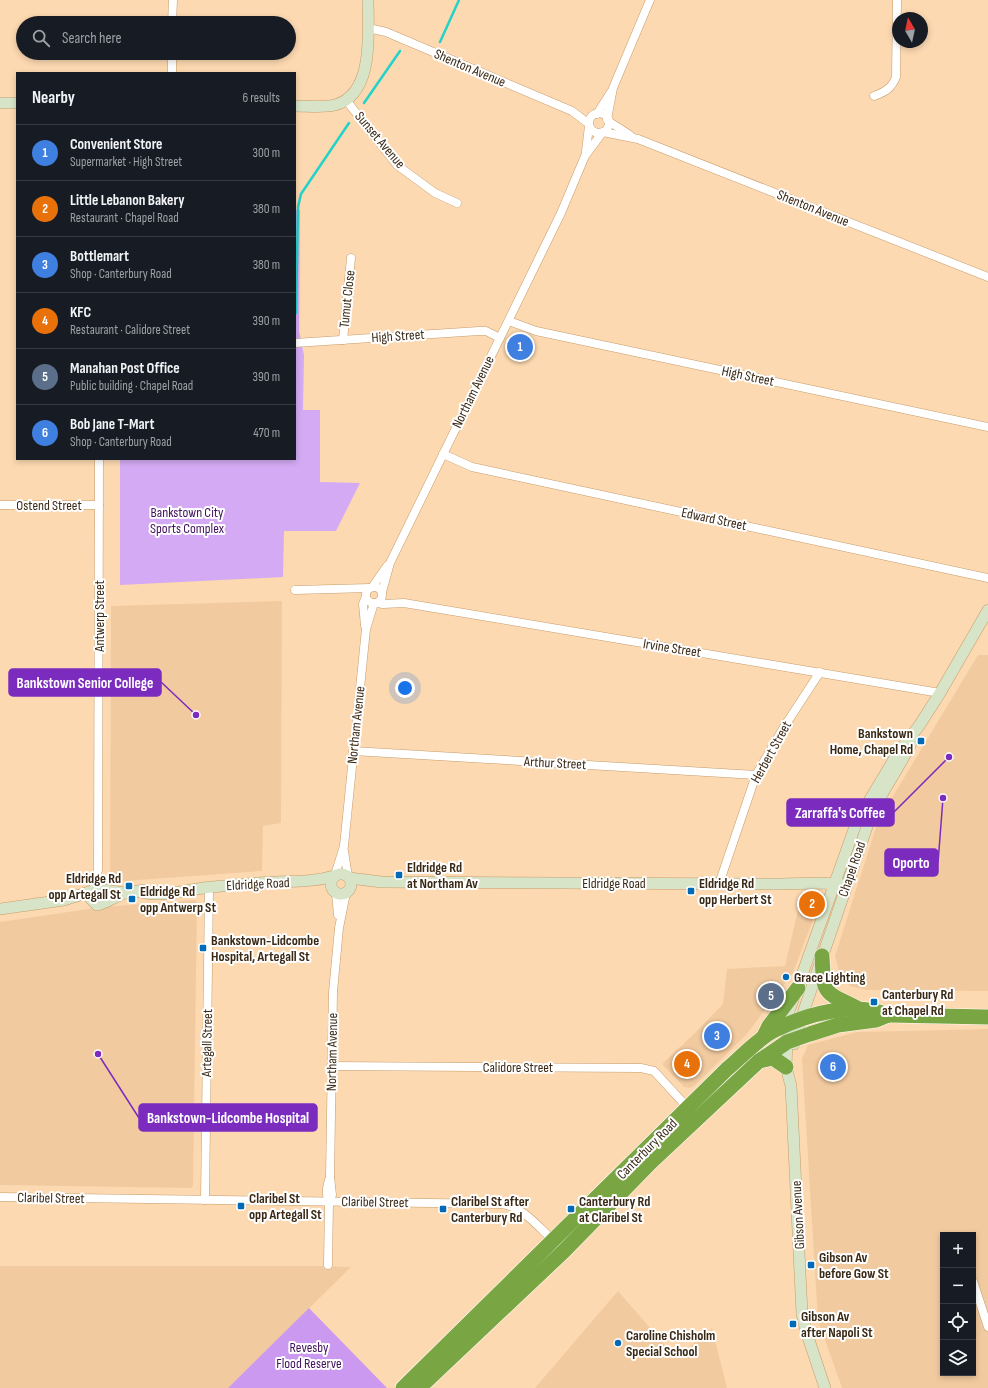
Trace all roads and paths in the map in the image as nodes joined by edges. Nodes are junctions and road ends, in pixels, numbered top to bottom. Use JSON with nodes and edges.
{"nodes":[{"id":1,"x":173,"y":0,"type":"edge"},
{"id":2,"x":368,"y":0,"type":"edge"},
{"id":3,"x":650,"y":0,"type":"edge"},
{"id":4,"x":897,"y":0,"type":"edge"},
{"id":5,"x":172,"y":16,"type":"edge"},
{"id":6,"x":368,"y":28,"type":"junction"},
{"id":7,"x":172,"y":60,"type":"edge"},
{"id":8,"x":172,"y":72,"type":"edge"},
{"id":9,"x":613,"y":88,"type":"junction"},
{"id":10,"x":874,"y":96,"type":"dead end"},
{"id":11,"x":346,"y":100,"type":"junction"},
{"id":12,"x":0,"y":103,"type":"edge"},
{"id":13,"x":16,"y":103,"type":"edge"},
{"id":14,"x":296,"y":106,"type":"edge"},
{"id":15,"x":572,"y":111,"type":"junction"},
{"id":16,"x":596,"y":114,"type":"junction"},
{"id":17,"x":608,"y":120,"type":"junction"},
{"id":18,"x":589,"y":125,"type":"junction"},
{"id":19,"x":602,"y":132,"type":"junction"},
{"id":20,"x":638,"y":139,"type":"junction"},
{"id":21,"x":585,"y":156,"type":"junction"},
{"id":22,"x":457,"y":203,"type":"dead end"},
{"id":23,"x":352,"y":258,"type":"dead end"},
{"id":24,"x":988,"y":277,"type":"edge"},
{"id":25,"x":509,"y":320,"type":"junction"},
{"id":26,"x":500,"y":338,"type":"junction"},
{"id":27,"x":343,"y":340,"type":"junction"},
{"id":28,"x":296,"y":343,"type":"edge"},
{"id":29,"x":988,"y":428,"type":"edge"},
{"id":30,"x":443,"y":454,"type":"junction"},
{"id":31,"x":99,"y":460,"type":"edge"},
{"id":32,"x":0,"y":505,"type":"edge"},
{"id":33,"x":99,"y":505,"type":"junction"},
{"id":34,"x":390,"y":563,"type":"junction"},
{"id":35,"x":988,"y":578,"type":"edge"},
{"id":36,"x":295,"y":590,"type":"dead end"},
{"id":37,"x":369,"y":591,"type":"junction"},
{"id":38,"x":382,"y":593,"type":"junction"},
{"id":39,"x":376,"y":603,"type":"junction"},
{"id":40,"x":404,"y":603,"type":"junction"},
{"id":41,"x":988,"y":610,"type":"edge"},
{"id":42,"x":366,"y":629,"type":"junction"},
{"id":43,"x":820,"y":672,"type":"junction"},
{"id":44,"x":940,"y":692,"type":"junction"},
{"id":45,"x":353,"y":751,"type":"junction"},
{"id":46,"x":756,"y":775,"type":"junction"},
{"id":47,"x":344,"y":846,"type":"junction"},
{"id":48,"x":334,"y":876,"type":"junction"},
{"id":49,"x":306,"y":882,"type":"junction"},
{"id":50,"x":719,"y":884,"type":"junction"},
{"id":51,"x":841,"y":885,"type":"junction"},
{"id":52,"x":343,"y":886,"type":"junction"},
{"id":53,"x":209,"y":887,"type":"junction"},
{"id":54,"x":97,"y":892,"type":"junction"},
{"id":55,"x":125,"y":893,"type":"junction"},
{"id":56,"x":1,"y":910,"type":"edge"},
{"id":57,"x":822,"y":956,"type":"junction"},
{"id":58,"x":798,"y":988,"type":"junction"},
{"id":59,"x":862,"y":1010,"type":"junction"},
{"id":60,"x":888,"y":1015,"type":"junction"},
{"id":61,"x":988,"y":1017,"type":"edge"},
{"id":62,"x":794,"y":1022,"type":"junction"},
{"id":63,"x":762,"y":1040,"type":"junction"},
{"id":64,"x":791,"y":1041,"type":"junction"},
{"id":65,"x":759,"y":1060,"type":"junction"},
{"id":66,"x":331,"y":1066,"type":"junction"},
{"id":67,"x":786,"y":1067,"type":"junction"},
{"id":68,"x":791,"y":1086,"type":"junction"},
{"id":69,"x":688,"y":1108,"type":"junction"},
{"id":70,"x":0,"y":1197,"type":"edge"},
{"id":71,"x":205,"y":1200,"type":"junction"},
{"id":72,"x":329,"y":1202,"type":"junction"},
{"id":73,"x":558,"y":1245,"type":"junction"},
{"id":74,"x":328,"y":1265,"type":"dead end"},
{"id":75,"x":976,"y":1290,"type":"edge"},
{"id":76,"x":988,"y":1327,"type":"edge"},
{"id":77,"x":403,"y":1388,"type":"edge"},
{"id":78,"x":419,"y":1388,"type":"edge"},
{"id":79,"x":825,"y":1388,"type":"edge"}],
"edges":[{"from":1,"to":5,"type":"street"},
{"from":2,"to":6,"type":"street"},
{"from":3,"to":9,"type":"street"},
{"from":4,"to":10,"type":"street"},
{"from":6,"to":11,"type":"street"},
{"from":6,"to":15,"type":"street","name":"Shenton Avenue"},
{"from":7,"to":8,"type":"street"},
{"from":9,"to":16,"type":"street"},
{"from":9,"to":17,"type":"street"},
{"from":11,"to":14,"type":"street"},
{"from":11,"to":22,"type":"street","name":"Sunset Avenue"},
{"from":12,"to":13,"type":"street"},
{"from":15,"to":16,"type":"street","name":"Shenton Avenue"},
{"from":15,"to":18,"type":"street","name":"Shenton Avenue"},
{"from":16,"to":17,"type":"street"},
{"from":16,"to":18,"type":"street"},
{"from":17,"to":19,"type":"street"},
{"from":17,"to":20,"type":"street","name":"Shenton Avenue"},
{"from":18,"to":19,"type":"street"},
{"from":18,"to":21,"type":"street","name":"Northam Avenue"},
{"from":19,"to":20,"type":"street","name":"Shenton Avenue"},
{"from":19,"to":21,"type":"street","name":"Northam Avenue"},
{"from":20,"to":24,"type":"street","name":"Shenton Avenue"},
{"from":21,"to":25,"type":"street","name":"Northam Avenue"},
{"from":23,"to":27,"type":"street","name":"Tumut Close"},
{"from":25,"to":26,"type":"street","name":"Northam Avenue"},
{"from":25,"to":29,"type":"street","name":"High Street"},
{"from":26,"to":27,"type":"street","name":"High Street"},
{"from":26,"to":30,"type":"street","name":"Northam Avenue"},
{"from":27,"to":28,"type":"street","name":"High Street"},
{"from":30,"to":34,"type":"street","name":"Northam Avenue"},
{"from":30,"to":35,"type":"street","name":"Edward Street"},
{"from":31,"to":33,"type":"street","name":"Antwerp Street"},
{"from":32,"to":33,"type":"street","name":"Ostend Street"},
{"from":33,"to":54,"type":"street","name":"Antwerp Street"},
{"from":34,"to":37,"type":"street","name":"Northam Avenue"},
{"from":34,"to":38,"type":"street","name":"Northam Avenue"},
{"from":36,"to":37,"type":"street"},
{"from":37,"to":38,"type":"street","name":"Irvine Street"},
{"from":37,"to":39,"type":"street"},
{"from":37,"to":42,"type":"street","name":"Northam Avenue"},
{"from":38,"to":39,"type":"street","name":"Northam Avenue"},
{"from":38,"to":40,"type":"street","name":"Irvine Street"},
{"from":39,"to":40,"type":"street","name":"Irvine Street"},
{"from":39,"to":42,"type":"street","name":"Northam Avenue"},
{"from":40,"to":43,"type":"street","name":"Irvine Street"},
{"from":41,"to":44,"type":"street","name":"Chapel Road"},
{"from":42,"to":45,"type":"street","name":"Northam Avenue"},
{"from":43,"to":44,"type":"street","name":"Irvine Street"},
{"from":43,"to":46,"type":"street","name":"Herbert Street"},
{"from":44,"to":51,"type":"street","name":"Chapel Road"},
{"from":45,"to":46,"type":"street","name":"Arthur Street"},
{"from":45,"to":47,"type":"street","name":"Northam Avenue"},
{"from":46,"to":50,"type":"street","name":"Herbert Street"},
{"from":47,"to":48,"type":"street","name":"Northam Avenue"},
{"from":47,"to":52,"type":"street","name":"Northam Avenue"},
{"from":48,"to":49,"type":"street","name":"Eldridge Road"},
{"from":48,"to":52,"type":"street"},
{"from":49,"to":52,"type":"street","name":"Eldridge Road"},
{"from":49,"to":53,"type":"street","name":"Eldridge Road"},
{"from":50,"to":51,"type":"street","name":"Eldridge Road"},
{"from":50,"to":52,"type":"street","name":"Eldridge Road"},
{"from":51,"to":57,"type":"street","name":"Chapel Road"},
{"from":51,"to":58,"type":"street","name":"Chapel Road"},
{"from":52,"to":66,"type":"street","name":"Northam Avenue"},
{"from":53,"to":55,"type":"street","name":"Eldridge Road"},
{"from":53,"to":71,"type":"street","name":"Artegall Street"},
{"from":54,"to":55,"type":"street","name":"Eldridge Road"},
{"from":54,"to":55,"type":"street","name":"Eldridge Road"},
{"from":54,"to":56,"type":"street","name":"Eldridge Road"},
{"from":57,"to":59,"type":"highway"},
{"from":57,"to":62,"type":"street","name":"Chapel Road"},
{"from":58,"to":62,"type":"street","name":"Chapel Road"},
{"from":58,"to":63,"type":"highway"},
{"from":59,"to":60,"type":"highway","name":"Canterbury Road"},
{"from":59,"to":62,"type":"highway","name":"Canterbury Road"},
{"from":60,"to":61,"type":"highway","name":"Canterbury Road"},
{"from":60,"to":64,"type":"highway","name":"Canterbury Road"},
{"from":62,"to":63,"type":"highway","name":"Canterbury Road"},
{"from":62,"to":64,"type":"street","name":"Gibson Avenue"},
{"from":63,"to":69,"type":"highway","name":"Canterbury Road"},
{"from":64,"to":65,"type":"highway","name":"Canterbury Road"},
{"from":64,"to":67,"type":"street","name":"Gibson Avenue"},
{"from":64,"to":68,"type":"street","name":"Gibson Avenue"},
{"from":65,"to":67,"type":"highway"},
{"from":65,"to":73,"type":"highway","name":"Canterbury Road"},
{"from":66,"to":69,"type":"street","name":"Calidore Street"},
{"from":66,"to":72,"type":"street","name":"Northam Avenue"},
{"from":67,"to":68,"type":"street","name":"Gibson Avenue"},
{"from":68,"to":79,"type":"street","name":"Gibson Avenue"},
{"from":69,"to":73,"type":"highway","name":"Canterbury Road"},
{"from":70,"to":71,"type":"street","name":"Claribel Street"},
{"from":71,"to":72,"type":"street","name":"Claribel Street"},
{"from":72,"to":73,"type":"street","name":"Claribel Street"},
{"from":72,"to":74,"type":"street","name":"Northam Avenue"},
{"from":73,"to":77,"type":"highway","name":"Canterbury Road"},
{"from":73,"to":78,"type":"highway","name":"Canterbury Road"},
{"from":75,"to":76,"type":"street"}]}
